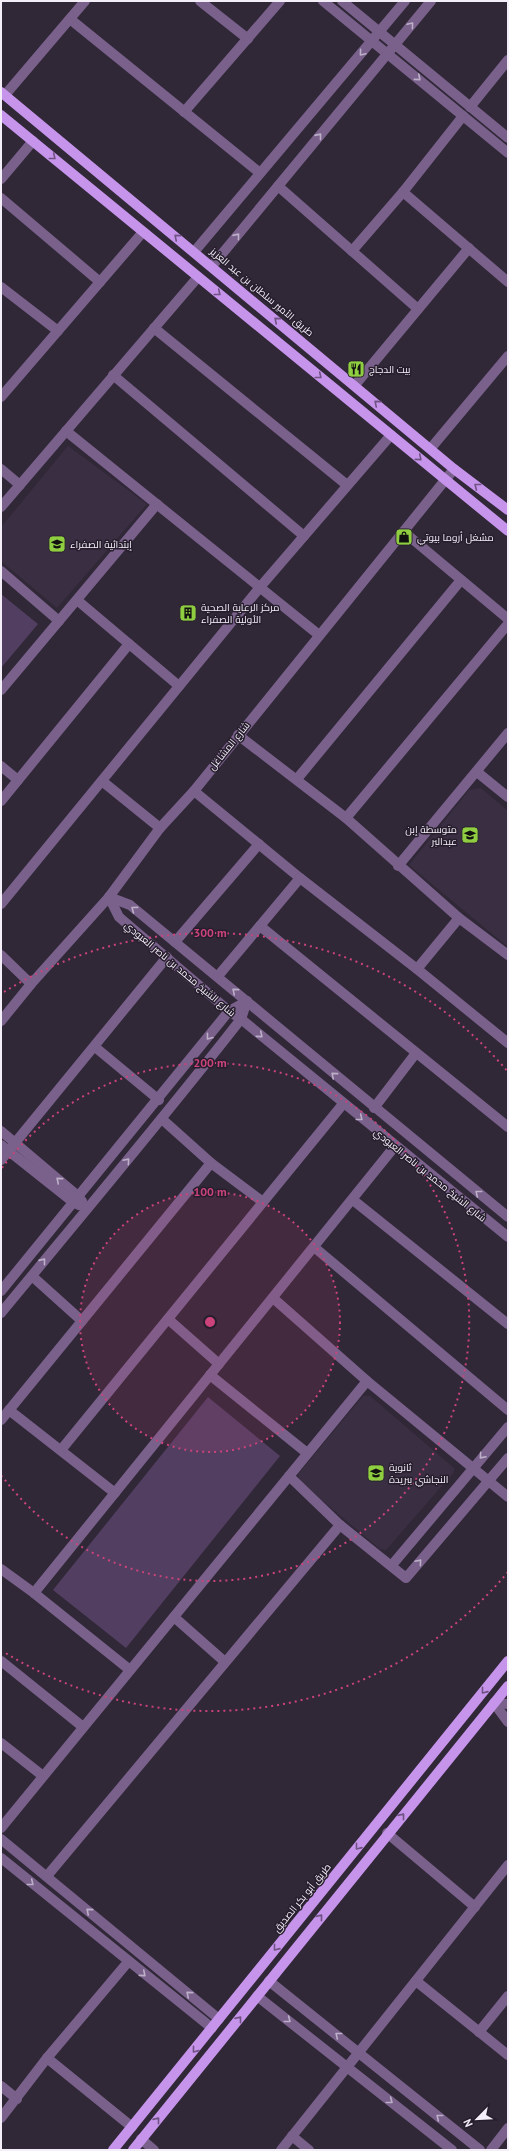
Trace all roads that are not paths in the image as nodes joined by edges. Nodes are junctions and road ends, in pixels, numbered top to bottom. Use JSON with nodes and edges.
{"nodes":[{"id":1,"x":85,"y":1,"type":"edge"},
{"id":2,"x":200,"y":1,"type":"edge"},
{"id":3,"x":280,"y":1,"type":"edge"},
{"id":4,"x":322,"y":1,"type":"edge"},
{"id":5,"x":342,"y":1,"type":"edge"},
{"id":6,"x":405,"y":1,"type":"edge"},
{"id":7,"x":431,"y":1,"type":"edge"},
{"id":8,"x":70,"y":19,"type":"junction"},
{"id":9,"x":380,"y":31,"type":"junction"},
{"id":10,"x":248,"y":39,"type":"junction"},
{"id":11,"x":373,"y":41,"type":"junction"},
{"id":12,"x":396,"y":44,"type":"junction"},
{"id":13,"x":388,"y":52,"type":"junction"},
{"id":14,"x":508,"y":60,"type":"edge"},
{"id":15,"x":3,"y":94,"type":"edge"},
{"id":16,"x":470,"y":106,"type":"junction"},
{"id":17,"x":184,"y":112,"type":"junction"},
{"id":18,"x":1,"y":115,"type":"edge"},
{"id":19,"x":463,"y":116,"type":"junction"},
{"id":20,"x":508,"y":138,"type":"edge"},
{"id":21,"x":33,"y":141,"type":"junction"},
{"id":22,"x":508,"y":153,"type":"edge"},
{"id":23,"x":260,"y":174,"type":"junction"},
{"id":24,"x":1,"y":179,"type":"edge"},
{"id":25,"x":278,"y":186,"type":"junction"},
{"id":26,"x":403,"y":192,"type":"junction"},
{"id":27,"x":1,"y":198,"type":"edge"},
{"id":28,"x":143,"y":232,"type":"junction"},
{"id":29,"x":469,"y":248,"type":"junction"},
{"id":30,"x":352,"y":251,"type":"junction"},
{"id":31,"x":194,"y":252,"type":"junction"},
{"id":32,"x":212,"y":266,"type":"junction"},
{"id":33,"x":198,"y":276,"type":"junction"},
{"id":34,"x":100,"y":282,"type":"junction"},
{"id":35,"x":508,"y":282,"type":"edge"},
{"id":36,"x":2,"y":291,"type":"edge"},
{"id":37,"x":418,"y":309,"type":"junction"},
{"id":38,"x":154,"y":328,"type":"junction"},
{"id":39,"x":58,"y":331,"type":"junction"},
{"id":40,"x":508,"y":356,"type":"edge"},
{"id":41,"x":113,"y":375,"type":"junction"},
{"id":42,"x":355,"y":385,"type":"junction"},
{"id":43,"x":1,"y":397,"type":"edge"},
{"id":44,"x":66,"y":431,"type":"junction"},
{"id":45,"x":391,"y":435,"type":"junction"},
{"id":46,"x":431,"y":448,"type":"junction"},
{"id":47,"x":1,"y":469,"type":"edge"},
{"id":48,"x":454,"y":469,"type":"junction"},
{"id":49,"x":444,"y":479,"type":"junction"},
{"id":50,"x":20,"y":485,"type":"junction"},
{"id":51,"x":347,"y":485,"type":"junction"},
{"id":52,"x":157,"y":504,"type":"junction"},
{"id":53,"x":1,"y":507,"type":"edge"},
{"id":54,"x":508,"y":510,"type":"edge"},
{"id":55,"x":508,"y":528,"type":"edge"},
{"id":56,"x":404,"y":532,"type":"junction"},
{"id":57,"x":304,"y":536,"type":"junction"},
{"id":58,"x":1,"y":571,"type":"edge"},
{"id":59,"x":461,"y":580,"type":"junction"},
{"id":60,"x":261,"y":586,"type":"junction"},
{"id":61,"x":76,"y":600,"type":"junction"},
{"id":62,"x":508,"y":618,"type":"edge"},
{"id":63,"x":59,"y":621,"type":"junction"},
{"id":64,"x":508,"y":624,"type":"edge"},
{"id":65,"x":319,"y":635,"type":"junction"},
{"id":66,"x":129,"y":644,"type":"junction"},
{"id":67,"x":180,"y":686,"type":"junction"},
{"id":68,"x":1,"y":690,"type":"edge"},
{"id":69,"x":508,"y":733,"type":"edge"},
{"id":70,"x":238,"y":735,"type":"junction"},
{"id":71,"x":1,"y":766,"type":"edge"},
{"id":72,"x":477,"y":772,"type":"junction"},
{"id":73,"x":297,"y":779,"type":"junction"},
{"id":74,"x":18,"y":780,"type":"junction"},
{"id":75,"x":102,"y":781,"type":"junction"},
{"id":76,"x":194,"y":791,"type":"junction"},
{"id":77,"x":508,"y":798,"type":"edge"},
{"id":78,"x":1,"y":801,"type":"edge"},
{"id":79,"x":346,"y":818,"type":"junction"},
{"id":80,"x":160,"y":828,"type":"junction"},
{"id":81,"x":259,"y":844,"type":"junction"},
{"id":82,"x":398,"y":866,"type":"junction"},
{"id":83,"x":300,"y":878,"type":"junction"},
{"id":84,"x":109,"y":897,"type":"junction"},
{"id":85,"x":1,"y":904,"type":"edge"},
{"id":86,"x":459,"y":918,"type":"junction"},
{"id":87,"x":260,"y":926,"type":"junction"},
{"id":88,"x":175,"y":942,"type":"junction"},
{"id":89,"x":1,"y":955,"type":"edge"},
{"id":90,"x":508,"y":955,"type":"edge"},
{"id":91,"x":167,"y":957,"type":"junction"},
{"id":92,"x":417,"y":969,"type":"junction"},
{"id":93,"x":218,"y":976,"type":"junction"},
{"id":94,"x":31,"y":984,"type":"junction"},
{"id":95,"x":247,"y":1001,"type":"junction"},
{"id":96,"x":229,"y":1011,"type":"junction"},
{"id":97,"x":241,"y":1019,"type":"junction"},
{"id":98,"x":1,"y":1021,"type":"edge"},
{"id":99,"x":508,"y":1043,"type":"edge"},
{"id":100,"x":94,"y":1047,"type":"junction"},
{"id":101,"x":416,"y":1053,"type":"junction"},
{"id":102,"x":159,"y":1100,"type":"junction"},
{"id":103,"x":344,"y":1104,"type":"junction"},
{"id":104,"x":374,"y":1108,"type":"junction"},
{"id":105,"x":163,"y":1120,"type":"junction"},
{"id":106,"x":508,"y":1126,"type":"edge"},
{"id":107,"x":1,"y":1131,"type":"edge"},
{"id":108,"x":15,"y":1143,"type":"junction"},
{"id":109,"x":395,"y":1146,"type":"junction"},
{"id":110,"x":5,"y":1148,"type":"edge"},
{"id":111,"x":1,"y":1160,"type":"edge"},
{"id":112,"x":211,"y":1163,"type":"junction"},
{"id":113,"x":76,"y":1199,"type":"junction"},
{"id":114,"x":353,"y":1200,"type":"junction"},
{"id":115,"x":263,"y":1202,"type":"junction"},
{"id":116,"x":86,"y":1208,"type":"junction"},
{"id":117,"x":508,"y":1217,"type":"edge"},
{"id":118,"x":508,"y":1237,"type":"edge"},
{"id":119,"x":314,"y":1247,"type":"junction"},
{"id":120,"x":32,"y":1276,"type":"junction"},
{"id":121,"x":1,"y":1291,"type":"edge"},
{"id":122,"x":273,"y":1298,"type":"junction"},
{"id":123,"x":1,"y":1313,"type":"edge"},
{"id":124,"x":168,"y":1319,"type":"junction"},
{"id":125,"x":82,"y":1321,"type":"junction"},
{"id":126,"x":508,"y":1324,"type":"edge"},
{"id":127,"x":219,"y":1364,"type":"junction"},
{"id":128,"x":210,"y":1375,"type":"junction"},
{"id":129,"x":367,"y":1381,"type":"junction"},
{"id":130,"x":9,"y":1410,"type":"junction"},
{"id":131,"x":508,"y":1410,"type":"edge"},
{"id":132,"x":1,"y":1420,"type":"edge"},
{"id":133,"x":508,"y":1427,"type":"edge"},
{"id":134,"x":61,"y":1450,"type":"junction"},
{"id":135,"x":307,"y":1453,"type":"junction"},
{"id":136,"x":508,"y":1458,"type":"edge"},
{"id":137,"x":472,"y":1467,"type":"junction"},
{"id":138,"x":289,"y":1476,"type":"junction"},
{"id":139,"x":489,"y":1481,"type":"junction"},
{"id":140,"x":115,"y":1492,"type":"junction"},
{"id":141,"x":508,"y":1497,"type":"edge"},
{"id":142,"x":340,"y":1525,"type":"junction"},
{"id":143,"x":392,"y":1565,"type":"junction"},
{"id":144,"x":1,"y":1569,"type":"edge"},
{"id":145,"x":34,"y":1593,"type":"junction"},
{"id":146,"x":174,"y":1617,"type":"junction"},
{"id":147,"x":1,"y":1660,"type":"edge"},
{"id":148,"x":508,"y":1661,"type":"edge"},
{"id":149,"x":225,"y":1662,"type":"junction"},
{"id":150,"x":130,"y":1670,"type":"junction"},
{"id":151,"x":508,"y":1686,"type":"edge"},
{"id":152,"x":494,"y":1703,"type":"junction"},
{"id":153,"x":508,"y":1704,"type":"edge"},
{"id":154,"x":508,"y":1722,"type":"edge"},
{"id":155,"x":84,"y":1727,"type":"junction"},
{"id":156,"x":1,"y":1743,"type":"edge"},
{"id":157,"x":43,"y":1776,"type":"junction"},
{"id":158,"x":1,"y":1828,"type":"edge"},
{"id":159,"x":387,"y":1833,"type":"junction"},
{"id":160,"x":1,"y":1839,"type":"edge"},
{"id":161,"x":1,"y":1858,"type":"edge"},
{"id":162,"x":508,"y":1865,"type":"edge"},
{"id":163,"x":47,"y":1876,"type":"junction"},
{"id":164,"x":475,"y":1907,"type":"junction"},
{"id":165,"x":128,"y":1962,"type":"junction"},
{"id":166,"x":269,"y":1981,"type":"junction"},
{"id":167,"x":416,"y":1982,"type":"junction"},
{"id":168,"x":257,"y":1996,"type":"junction"},
{"id":169,"x":508,"y":1996,"type":"edge"},
{"id":170,"x":219,"y":2019,"type":"junction"},
{"id":171,"x":212,"y":2028,"type":"junction"},
{"id":172,"x":478,"y":2032,"type":"junction"},
{"id":173,"x":226,"y":2034,"type":"junction"},
{"id":174,"x":359,"y":2052,"type":"junction"},
{"id":175,"x":508,"y":2055,"type":"edge"},
{"id":176,"x":47,"y":2058,"type":"junction"},
{"id":177,"x":348,"y":2068,"type":"junction"},
{"id":178,"x":1,"y":2086,"type":"edge"},
{"id":179,"x":17,"y":2098,"type":"junction"},
{"id":180,"x":1,"y":2118,"type":"edge"},
{"id":181,"x":132,"y":2127,"type":"junction"},
{"id":182,"x":508,"y":2128,"type":"edge"},
{"id":183,"x":292,"y":2136,"type":"junction"},
{"id":184,"x":141,"y":2139,"type":"junction"},
{"id":185,"x":113,"y":2150,"type":"edge"},
{"id":186,"x":133,"y":2150,"type":"edge"},
{"id":187,"x":154,"y":2150,"type":"edge"},
{"id":188,"x":281,"y":2150,"type":"edge"},
{"id":189,"x":309,"y":2150,"type":"edge"},
{"id":190,"x":452,"y":2150,"type":"edge"},
{"id":191,"x":480,"y":2150,"type":"edge"},
{"id":192,"x":491,"y":2150,"type":"edge"}],
"edges":[{"from":1,"to":8,"type":"street"},
{"from":2,"to":10,"type":"street"},
{"from":3,"to":10,"type":"street"},
{"from":4,"to":11,"type":"street"},
{"from":5,"to":9,"type":"street"},
{"from":6,"to":9,"type":"street"},
{"from":12,"to":7,"type":"street","one_way":true},
{"from":8,"to":15,"type":"street"},
{"from":8,"to":17,"type":"street"},
{"from":9,"to":11,"type":"street"},
{"from":9,"to":12,"type":"street"},
{"from":10,"to":17,"type":"street"},
{"from":11,"to":13,"type":"street"},
{"from":11,"to":23,"type":"street","one_way":true},
{"from":12,"to":13,"type":"street"},
{"from":12,"to":16,"type":"street"},
{"from":13,"to":19,"type":"street","one_way":true},
{"from":25,"to":13,"type":"street","one_way":true},
{"from":14,"to":16,"type":"street"},
{"from":31,"to":15,"type":"main road","name":"طريق الأمير سلطان بن عبد العزيز","one_way":true},
{"from":16,"to":20,"type":"street"},
{"from":17,"to":23,"type":"street"},
{"from":18,"to":21,"type":"main road"},
{"from":19,"to":22,"type":"street"},
{"from":19,"to":26,"type":"street"},
{"from":21,"to":24,"type":"street"},
{"from":21,"to":28,"type":"main road","one_way":true},
{"from":23,"to":31,"type":"street"},
{"from":25,"to":30,"type":"street"},
{"from":32,"to":25,"type":"street","one_way":true},
{"from":26,"to":29,"type":"street"},
{"from":26,"to":30,"type":"street"},
{"from":27,"to":34,"type":"street"},
{"from":28,"to":33,"type":"main road"},
{"from":28,"to":34,"type":"street"},
{"from":29,"to":35,"type":"street"},
{"from":29,"to":37,"type":"street"},
{"from":30,"to":37,"type":"street"},
{"from":31,"to":32,"type":"main road","name":"طريق الأمير سلطان بن عبد العزيز"},
{"from":42,"to":32,"type":"main road","name":"طريق الأمير سلطان بن عبد العزيز","one_way":true},
{"from":33,"to":38,"type":"street"},
{"from":33,"to":45,"type":"main road","one_way":true},
{"from":34,"to":39,"type":"street"},
{"from":36,"to":39,"type":"street"},
{"from":37,"to":42,"type":"street"},
{"from":38,"to":41,"type":"street"},
{"from":38,"to":51,"type":"street"},
{"from":39,"to":43,"type":"street"},
{"from":40,"to":46,"type":"street"},
{"from":41,"to":44,"type":"street"},
{"from":41,"to":57,"type":"street"},
{"from":46,"to":42,"type":"main road","name":"طريق الأمير سلطان بن عبد العزيز","one_way":true},
{"from":44,"to":50,"type":"street"},
{"from":44,"to":52,"type":"street"},
{"from":45,"to":49,"type":"main road","one_way":true},
{"from":45,"to":51,"type":"street"},
{"from":46,"to":48,"type":"main road","name":"طريق الأمير سلطان بن عبد العزيز"},
{"from":47,"to":50,"type":"street"},
{"from":48,"to":49,"type":"street","name":"شارع المشاغل"},
{"from":54,"to":48,"type":"main road","name":"طريق الأمير سلطان بن عبد العزيز","one_way":true},
{"from":49,"to":55,"type":"main road"},
{"from":49,"to":56,"type":"street","name":"شارع المشاغل"},
{"from":50,"to":53,"type":"street"},
{"from":51,"to":57,"type":"street"},
{"from":52,"to":60,"type":"street"},
{"from":52,"to":61,"type":"street"},
{"from":56,"to":59,"type":"street"},
{"from":56,"to":65,"type":"street","name":"شارع المشاغل"},
{"from":57,"to":60,"type":"street"},
{"from":58,"to":63,"type":"street"},
{"from":59,"to":62,"type":"street"},
{"from":59,"to":73,"type":"street"},
{"from":60,"to":65,"type":"street"},
{"from":60,"to":67,"type":"street"},
{"from":61,"to":63,"type":"street"},
{"from":61,"to":66,"type":"street"},
{"from":63,"to":68,"type":"street"},
{"from":64,"to":79,"type":"street"},
{"from":65,"to":70,"type":"street","name":"شارع المشاغل"},
{"from":66,"to":67,"type":"street"},
{"from":66,"to":74,"type":"street"},
{"from":67,"to":75,"type":"street"},
{"from":69,"to":72,"type":"street"},
{"from":70,"to":73,"type":"street"},
{"from":70,"to":76,"type":"street","name":"شارع المشاغل"},
{"from":71,"to":74,"type":"street"},
{"from":72,"to":77,"type":"street"},
{"from":72,"to":82,"type":"street"},
{"from":73,"to":79,"type":"street"},
{"from":74,"to":78,"type":"street"},
{"from":75,"to":80,"type":"street"},
{"from":75,"to":85,"type":"street"},
{"from":76,"to":80,"type":"street","name":"شارع المشاغل"},
{"from":76,"to":81,"type":"street"},
{"from":79,"to":82,"type":"street"},
{"from":80,"to":84,"type":"street","name":"شارع المشاغل"},
{"from":81,"to":83,"type":"street"},
{"from":81,"to":88,"type":"street"},
{"from":82,"to":86,"type":"street"},
{"from":83,"to":87,"type":"street"},
{"from":83,"to":92,"type":"street"},
{"from":88,"to":84,"type":"street","name":"شارع الشيخ محمد بن ناصر العبودي","one_way":true},
{"from":84,"to":91,"type":"street","name":"شارع الشيخ محمد بن ناصر العبودي"},
{"from":84,"to":94,"type":"street","name":"شارع المشاغل"},
{"from":86,"to":90,"type":"street"},
{"from":86,"to":92,"type":"street"},
{"from":87,"to":93,"type":"street"},
{"from":87,"to":101,"type":"street"},
{"from":88,"to":93,"type":"street","name":"شارع الشيخ محمد بن ناصر العبودي"},
{"from":89,"to":94,"type":"street"},
{"from":91,"to":96,"type":"street","name":"شارع الشيخ محمد بن ناصر العبودي"},
{"from":91,"to":100,"type":"street"},
{"from":92,"to":99,"type":"street"},
{"from":95,"to":93,"type":"street","name":"شارع الشيخ محمد بن ناصر العبودي","one_way":true},
{"from":94,"to":98,"type":"street","name":"شارع المشاغل"},
{"from":95,"to":96,"type":"street"},
{"from":95,"to":97,"type":"street"},
{"from":104,"to":95,"type":"street","name":"شارع الشيخ محمد بن ناصر العبودي","one_way":true},
{"from":96,"to":97,"type":"street","name":"شارع الشيخ محمد بن ناصر العبودي"},
{"from":96,"to":102,"type":"street","one_way":true},
{"from":97,"to":103,"type":"street","name":"شارع الشيخ محمد بن ناصر العبودي","one_way":true},
{"from":97,"to":105,"type":"street"},
{"from":100,"to":102,"type":"street"},
{"from":100,"to":108,"type":"street"},
{"from":101,"to":104,"type":"street"},
{"from":101,"to":106,"type":"street"},
{"from":102,"to":113,"type":"street"},
{"from":103,"to":109,"type":"street","name":"شارع الشيخ محمد بن ناصر العبودي","one_way":true},
{"from":103,"to":115,"type":"street"},
{"from":117,"to":104,"type":"street","name":"شارع الشيخ محمد بن ناصر العبودي","one_way":true},
{"from":105,"to":112,"type":"street"},
{"from":116,"to":105,"type":"street","one_way":true},
{"from":107,"to":108,"type":"street"},
{"from":108,"to":110,"type":"street"},
{"from":113,"to":108,"type":"street","one_way":true},
{"from":109,"to":114,"type":"street"},
{"from":109,"to":118,"type":"street","name":"شارع الشيخ محمد بن ناصر العبودي"},
{"from":110,"to":111,"type":"street"},
{"from":110,"to":113,"type":"street"},
{"from":112,"to":115,"type":"street"},
{"from":112,"to":125,"type":"street"},
{"from":113,"to":116,"type":"street"},
{"from":113,"to":121,"type":"street"},
{"from":114,"to":119,"type":"street"},
{"from":114,"to":126,"type":"street"},
{"from":115,"to":124,"type":"street"},
{"from":120,"to":116,"type":"street","one_way":true},
{"from":119,"to":122,"type":"street"},
{"from":119,"to":131,"type":"street"},
{"from":120,"to":123,"type":"street"},
{"from":120,"to":125,"type":"street"},
{"from":122,"to":127,"type":"street"},
{"from":122,"to":129,"type":"street"},
{"from":124,"to":127,"type":"street"},
{"from":124,"to":134,"type":"street"},
{"from":125,"to":130,"type":"street"},
{"from":127,"to":128,"type":"street"},
{"from":128,"to":135,"type":"street"},
{"from":128,"to":140,"type":"street"},
{"from":129,"to":135,"type":"street"},
{"from":129,"to":137,"type":"street"},
{"from":130,"to":132,"type":"street"},
{"from":130,"to":134,"type":"street"},
{"from":133,"to":137,"type":"street","one_way":true},
{"from":134,"to":140,"type":"street"},
{"from":135,"to":138,"type":"street"},
{"from":136,"to":139,"type":"street"},
{"from":137,"to":139,"type":"street"},
{"from":137,"to":143,"type":"street"},
{"from":138,"to":142,"type":"street"},
{"from":138,"to":146,"type":"street"},
{"from":139,"to":141,"type":"street"},
{"from":143,"to":139,"type":"street","one_way":true},
{"from":140,"to":145,"type":"street"},
{"from":142,"to":143,"type":"street"},
{"from":142,"to":149,"type":"street"},
{"from":144,"to":145,"type":"street"},
{"from":145,"to":150,"type":"street"},
{"from":146,"to":149,"type":"street"},
{"from":146,"to":150,"type":"street"},
{"from":147,"to":155,"type":"street"},
{"from":148,"to":170,"type":"main road","name":"طريق أبو بكر الصديق","one_way":true},
{"from":149,"to":163,"type":"street"},
{"from":150,"to":155,"type":"street"},
{"from":151,"to":152,"type":"main road"},
{"from":152,"to":153,"type":"street"},
{"from":152,"to":154,"type":"street"},
{"from":159,"to":152,"type":"main road","one_way":true},
{"from":155,"to":157,"type":"street"},
{"from":156,"to":157,"type":"street"},
{"from":157,"to":158,"type":"street"},
{"from":159,"to":164,"type":"street"},
{"from":166,"to":159,"type":"main road","one_way":true},
{"from":160,"to":163,"type":"street"},
{"from":161,"to":165,"type":"street","one_way":true},
{"from":162,"to":164,"type":"street"},
{"from":170,"to":163,"type":"street","one_way":true},
{"from":164,"to":167,"type":"street"},
{"from":165,"to":171,"type":"street","one_way":true},
{"from":165,"to":176,"type":"street"},
{"from":166,"to":168,"type":"main road"},
{"from":174,"to":166,"type":"street","one_way":true},
{"from":167,"to":172,"type":"street"},
{"from":167,"to":174,"type":"street"},
{"from":173,"to":168,"type":"main road","one_way":true},
{"from":168,"to":177,"type":"street","one_way":true},
{"from":169,"to":172,"type":"street"},
{"from":170,"to":171,"type":"main road","name":"طريق أبو بكر الصديق"},
{"from":170,"to":173,"type":"main road"},
{"from":171,"to":173,"type":"main road"},
{"from":171,"to":181,"type":"main road","name":"طريق أبو بكر الصديق","one_way":true},
{"from":172,"to":175,"type":"street"},
{"from":184,"to":173,"type":"main road","one_way":true},
{"from":174,"to":177,"type":"street"},
{"from":191,"to":174,"type":"street","one_way":true},
{"from":176,"to":179,"type":"street"},
{"from":176,"to":181,"type":"street"},
{"from":177,"to":183,"type":"street"},
{"from":177,"to":190,"type":"street","one_way":true},
{"from":178,"to":179,"type":"street"},
{"from":179,"to":180,"type":"street"},
{"from":181,"to":185,"type":"main road","name":"طريق أبو بكر الصديق"},
{"from":182,"to":192,"type":"street"},
{"from":183,"to":188,"type":"street"},
{"from":183,"to":189,"type":"street"},
{"from":184,"to":186,"type":"main road"},
{"from":184,"to":187,"type":"street"}]}
